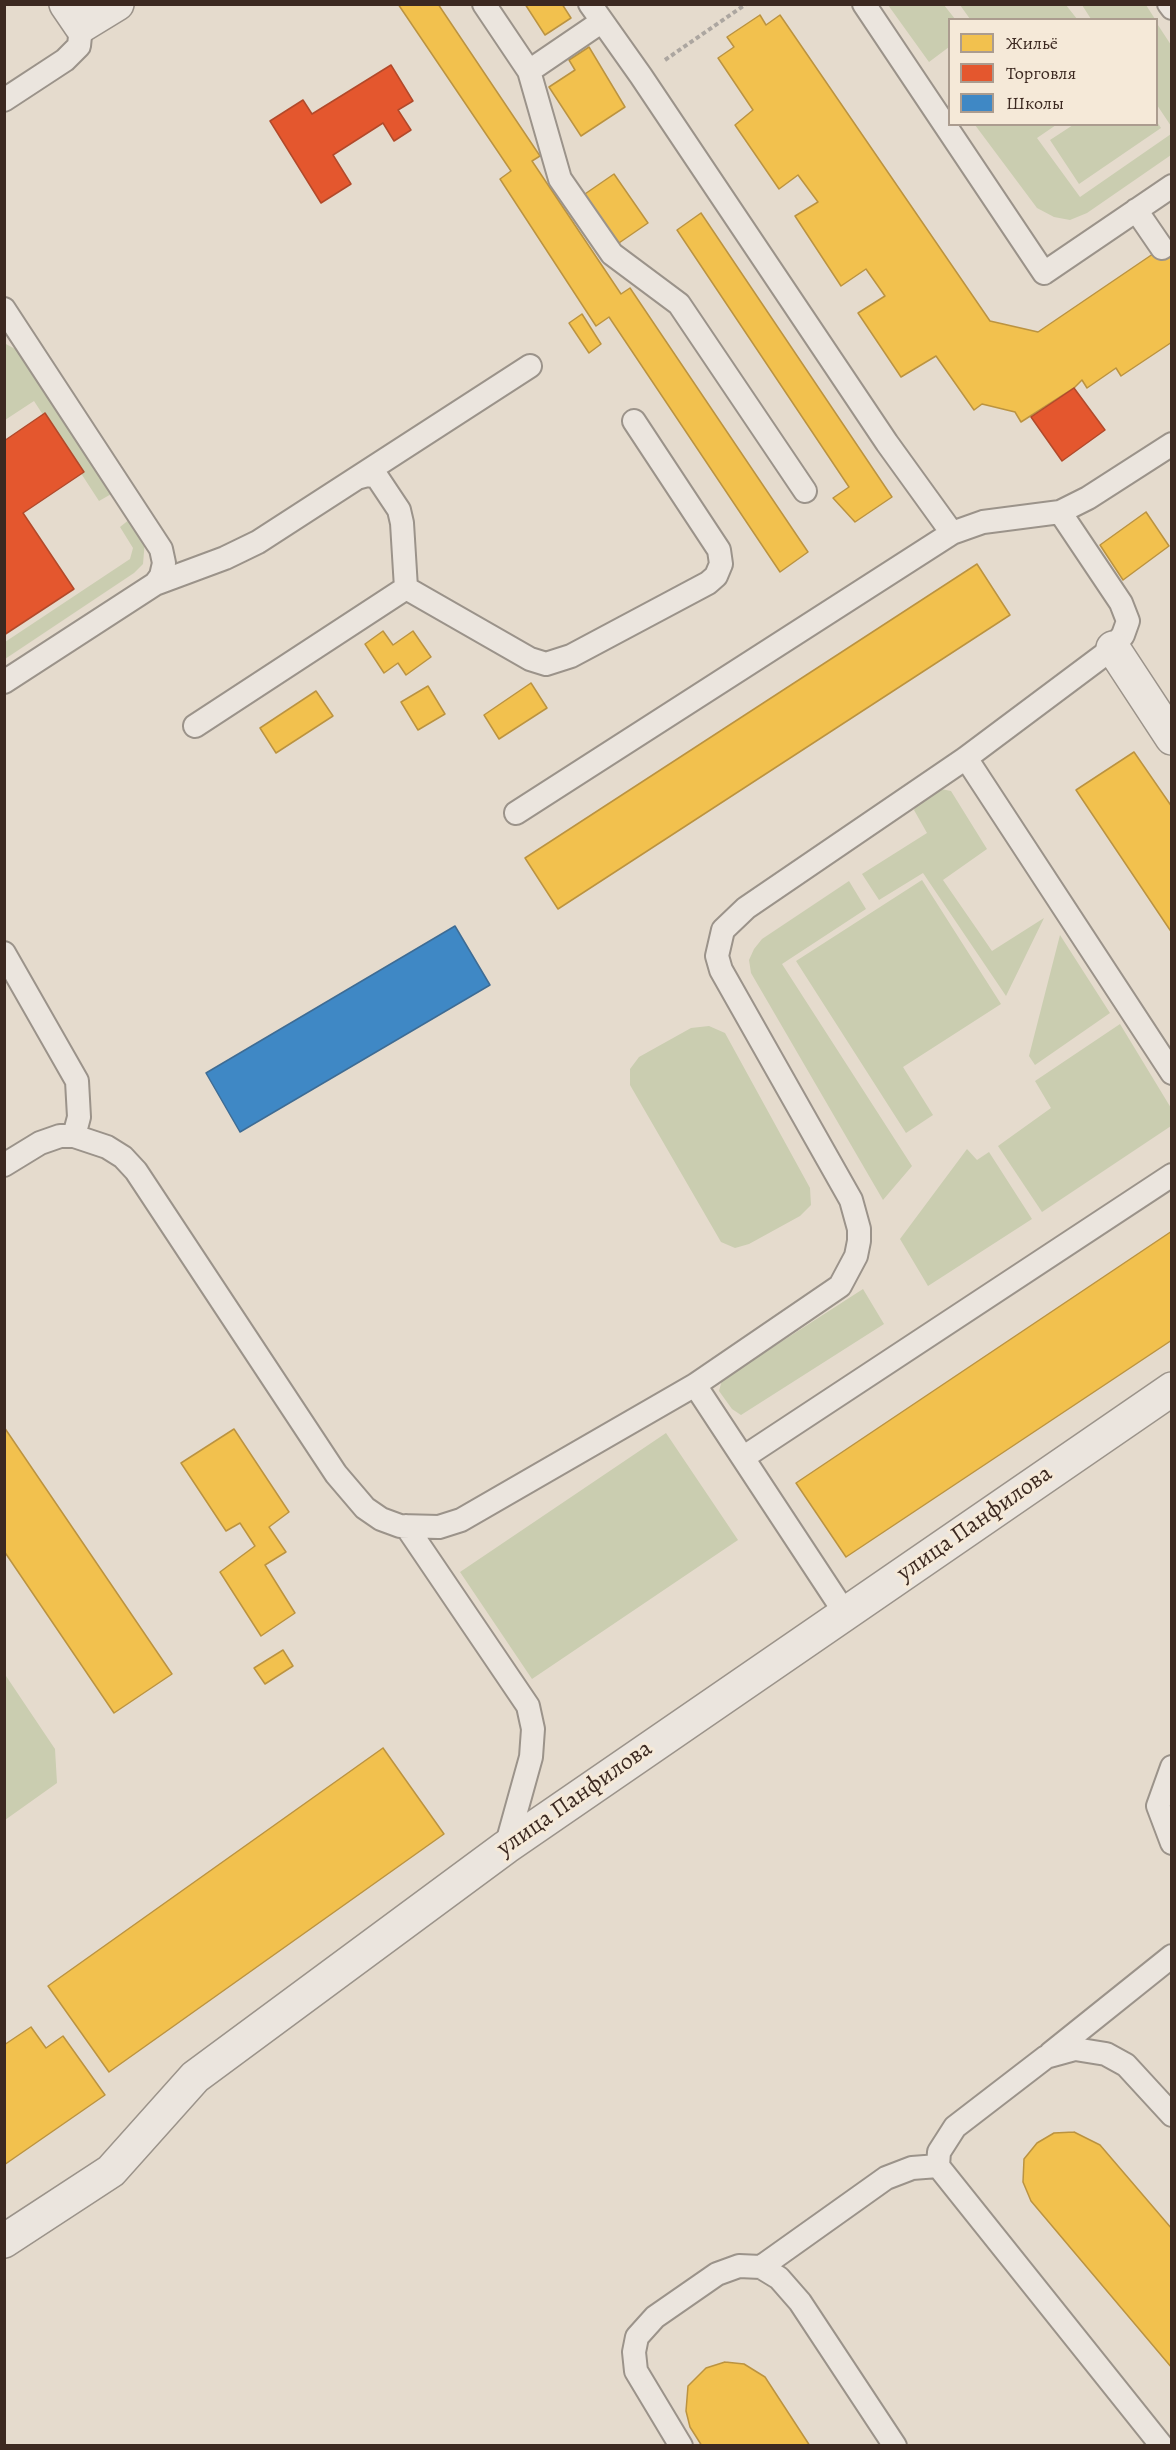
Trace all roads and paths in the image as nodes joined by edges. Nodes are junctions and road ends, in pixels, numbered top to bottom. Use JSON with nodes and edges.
{"nodes":[{"id":1,"x":117,"y":4,"type":"edge"},
{"id":2,"x":484,"y":4,"type":"edge"},
{"id":3,"x":746,"y":4,"type":"edge"},
{"id":4,"x":864,"y":4,"type":"edge"},
{"id":5,"x":1169,"y":4,"type":"edge"},
{"id":6,"x":1172,"y":9,"type":"edge"},
{"id":7,"x":596,"y":13,"type":"edge"},
{"id":8,"x":74,"y":15,"type":"edge"},
{"id":9,"x":529,"y":71,"type":"junction"},
{"id":10,"x":641,"y":76,"type":"junction"},
{"id":11,"x":4,"y":100,"type":"edge"},
{"id":12,"x":1172,"y":186,"type":"edge"},
{"id":13,"x":1136,"y":210,"type":"junction"},
{"id":14,"x":1162,"y":248,"type":"dead end"},
{"id":15,"x":4,"y":309,"type":"edge"},
{"id":16,"x":530,"y":366,"type":"dead end"},
{"id":17,"x":634,"y":421,"type":"dead end"},
{"id":18,"x":1172,"y":444,"type":"edge"},
{"id":19,"x":357,"y":478,"type":"junction"},
{"id":20,"x":805,"y":491,"type":"dead end"},
{"id":21,"x":1060,"y":512,"type":"junction"},
{"id":22,"x":952,"y":533,"type":"junction"},
{"id":23,"x":154,"y":584,"type":"junction"},
{"id":24,"x":406,"y":588,"type":"junction"},
{"id":25,"x":1113,"y":648,"type":"junction"},
{"id":26,"x":4,"y":682,"type":"edge"},
{"id":27,"x":195,"y":726,"type":"dead end"},
{"id":28,"x":1172,"y":738,"type":"edge"},
{"id":29,"x":966,"y":758,"type":"junction"},
{"id":30,"x":516,"y":813,"type":"dead end"},
{"id":31,"x":4,"y":953,"type":"edge"},
{"id":32,"x":1172,"y":1073,"type":"edge"},
{"id":33,"x":74,"y":1136,"type":"junction"},
{"id":34,"x":4,"y":1165,"type":"edge"},
{"id":35,"x":1172,"y":1174,"type":"edge"},
{"id":36,"x":695,"y":1385,"type":"junction"},
{"id":37,"x":1172,"y":1389,"type":"edge"},
{"id":38,"x":744,"y":1457,"type":"junction"},
{"id":39,"x":406,"y":1526,"type":"junction"},
{"id":40,"x":845,"y":1613,"type":"junction"},
{"id":41,"x":1172,"y":1767,"type":"edge"},
{"id":42,"x":1172,"y":1843,"type":"edge"},
{"id":43,"x":506,"y":1847,"type":"junction"},
{"id":44,"x":1172,"y":1956,"type":"edge"},
{"id":45,"x":1046,"y":2057,"type":"junction"},
{"id":46,"x":1172,"y":2115,"type":"edge"},
{"id":47,"x":938,"y":2166,"type":"junction"},
{"id":48,"x":4,"y":2241,"type":"edge"},
{"id":49,"x":761,"y":2267,"type":"junction"},
{"id":50,"x":681,"y":2445,"type":"edge"},
{"id":51,"x":895,"y":2445,"type":"edge"},
{"id":52,"x":1162,"y":2445,"type":"edge"}],
"edges":[{"from":1,"to":8,"type":"street"},
{"from":2,"to":9,"type":"lane"},
{"from":3,"to":10,"type":"path"},
{"from":4,"to":13,"type":"lane"},
{"from":5,"to":6,"type":"lane"},
{"from":7,"to":9,"type":"lane"},
{"from":7,"to":10,"type":"lane"},
{"from":8,"to":11,"type":"lane"},
{"from":9,"to":20,"type":"lane"},
{"from":10,"to":22,"type":"lane"},
{"from":12,"to":13,"type":"lane"},
{"from":13,"to":14,"type":"lane"},
{"from":15,"to":23,"type":"lane"},
{"from":16,"to":19,"type":"lane"},
{"from":17,"to":24,"type":"lane"},
{"from":18,"to":21,"type":"lane"},
{"from":19,"to":23,"type":"lane"},
{"from":19,"to":24,"type":"lane"},
{"from":21,"to":22,"type":"lane"},
{"from":21,"to":25,"type":"lane"},
{"from":22,"to":30,"type":"lane"},
{"from":23,"to":26,"type":"lane"},
{"from":24,"to":27,"type":"lane"},
{"from":25,"to":28,"type":"street"},
{"from":25,"to":29,"type":"lane"},
{"from":29,"to":32,"type":"lane"},
{"from":29,"to":36,"type":"lane"},
{"from":31,"to":33,"type":"lane"},
{"from":33,"to":34,"type":"lane"},
{"from":33,"to":39,"type":"lane"},
{"from":35,"to":38,"type":"lane"},
{"from":36,"to":38,"type":"lane"},
{"from":36,"to":39,"type":"lane"},
{"from":37,"to":40,"type":"street","name":"улица Панфилова"},
{"from":38,"to":40,"type":"lane"},
{"from":39,"to":43,"type":"lane"},
{"from":40,"to":43,"type":"street","name":"улица Панфилова"},
{"from":41,"to":42,"type":"lane"},
{"from":43,"to":48,"type":"street","name":"улица Панфилова"},
{"from":44,"to":45,"type":"lane"},
{"from":45,"to":46,"type":"lane"},
{"from":45,"to":47,"type":"lane"},
{"from":47,"to":49,"type":"lane"},
{"from":47,"to":52,"type":"lane"},
{"from":49,"to":50,"type":"lane"},
{"from":49,"to":51,"type":"lane"}]}
